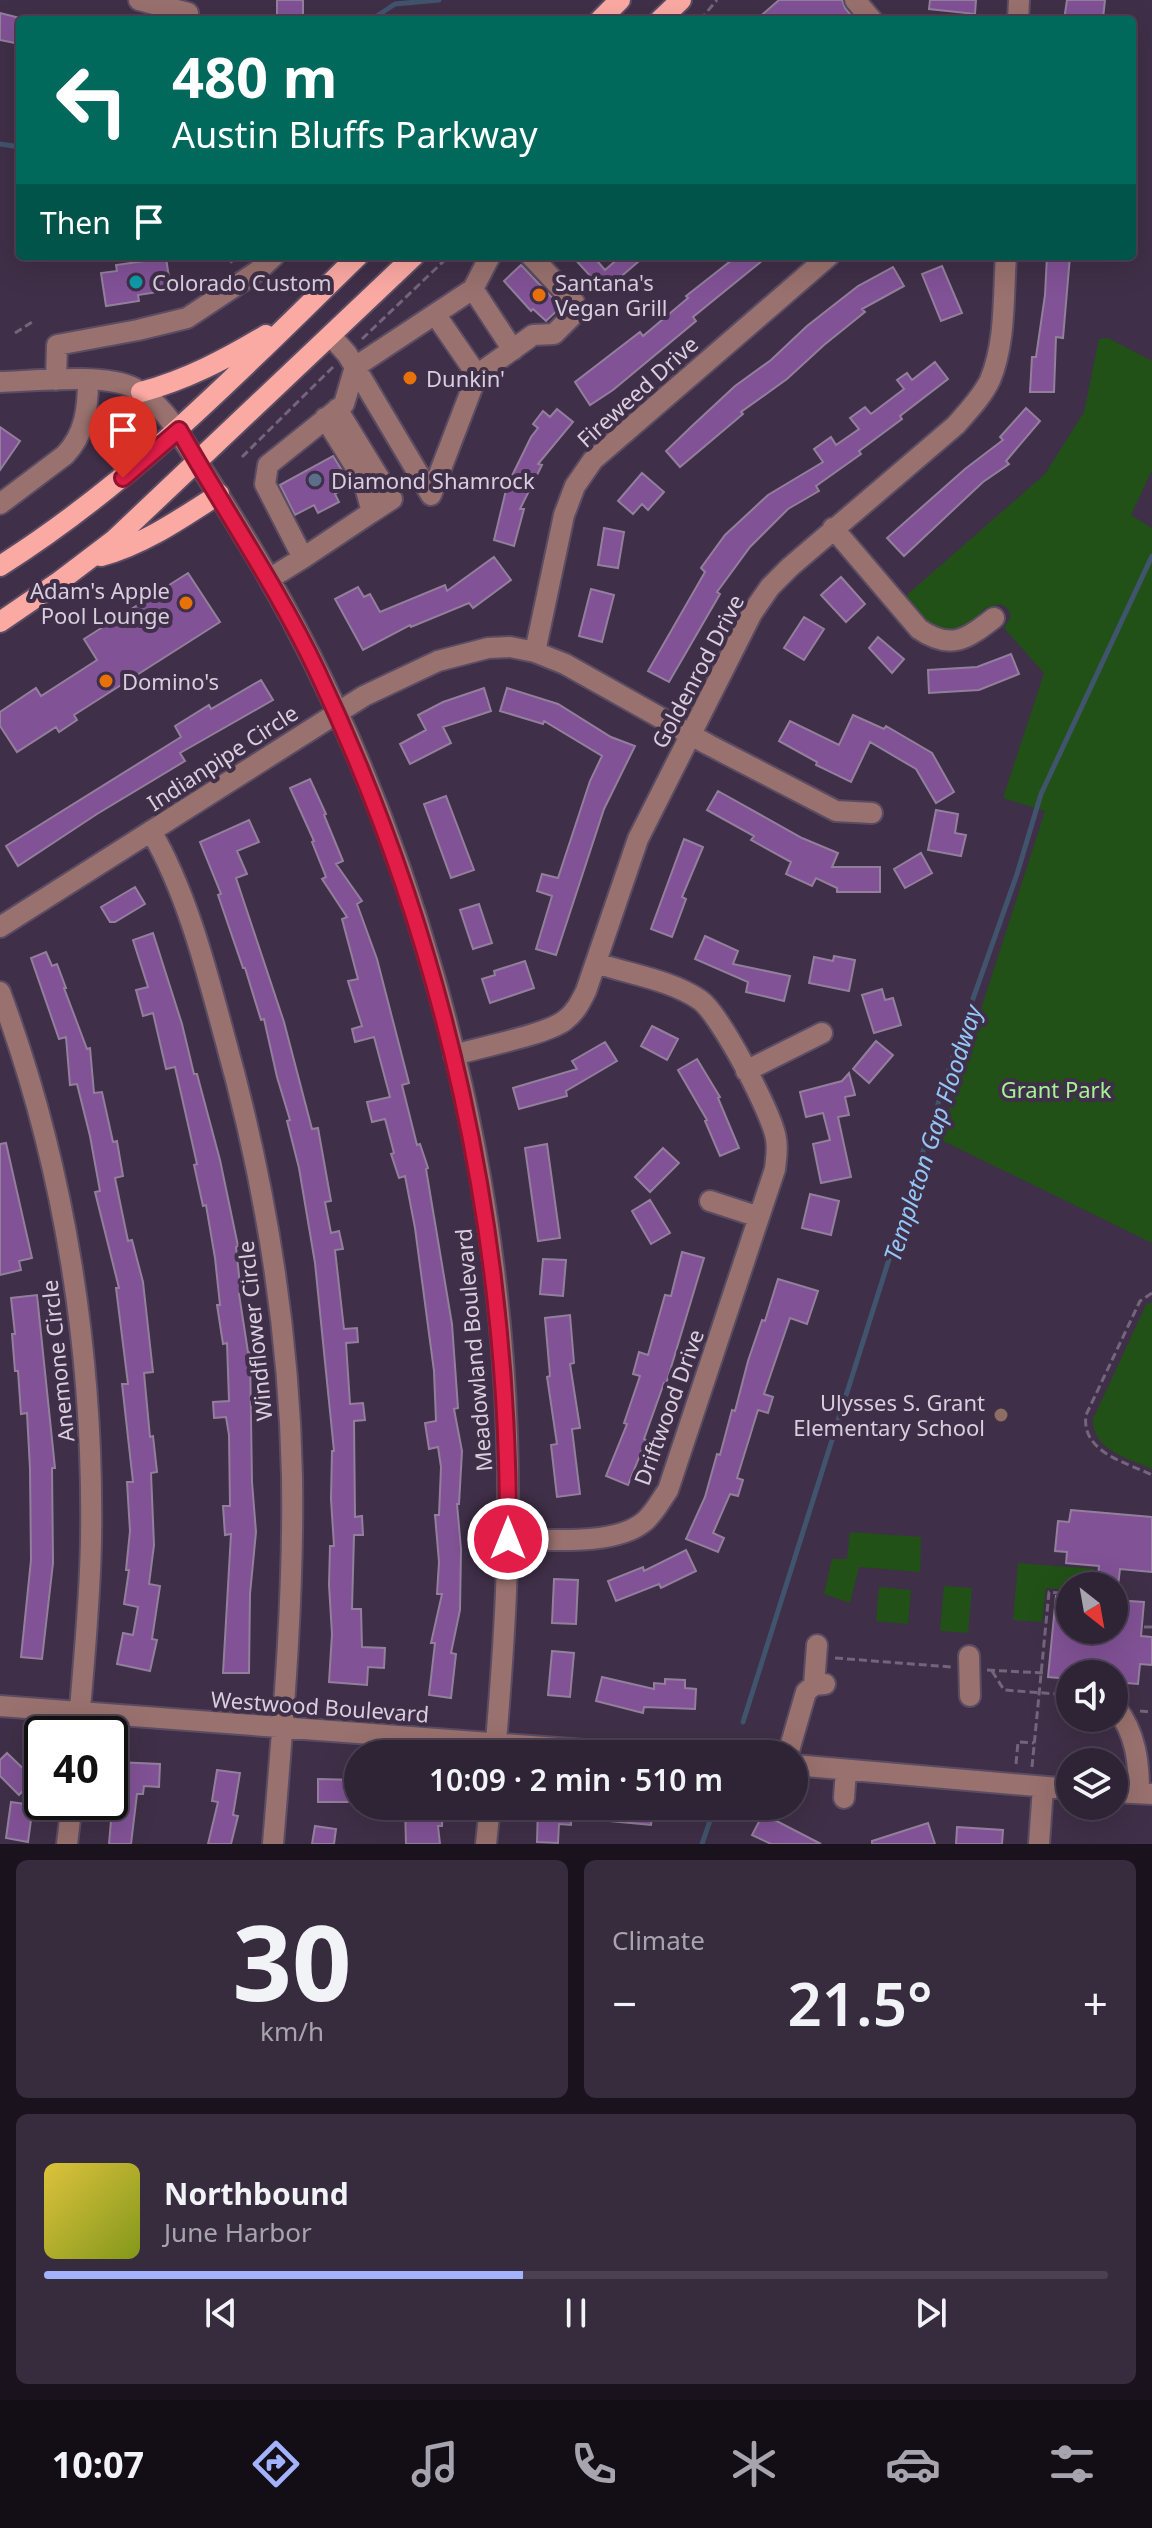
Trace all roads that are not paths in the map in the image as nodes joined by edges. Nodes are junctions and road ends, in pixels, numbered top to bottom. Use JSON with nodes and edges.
{"nodes":[{"id":1,"x":139,"y":0,"type":"edge"},
{"id":2,"x":620,"y":0,"type":"edge"},
{"id":3,"x":681,"y":0,"type":"edge"},
{"id":4,"x":855,"y":0,"type":"edge"},
{"id":5,"x":188,"y":13,"type":"dead end"},
{"id":6,"x":604,"y":16,"type":"edge"},
{"id":7,"x":666,"y":16,"type":"edge"},
{"id":8,"x":869,"y":16,"type":"edge"},
{"id":9,"x":270,"y":260,"type":"edge"},
{"id":10,"x":354,"y":260,"type":"edge"},
{"id":11,"x":410,"y":260,"type":"edge"},
{"id":12,"x":488,"y":260,"type":"edge"},
{"id":13,"x":535,"y":260,"type":"edge"},
{"id":14,"x":824,"y":260,"type":"edge"},
{"id":15,"x":1006,"y":260,"type":"edge"},
{"id":16,"x":473,"y":289,"type":"junction"},
{"id":17,"x":435,"y":314,"type":"junction"},
{"id":18,"x":294,"y":318,"type":"junction"},
{"id":19,"x":331,"y":336,"type":"junction"},
{"id":20,"x":513,"y":350,"type":"junction"},
{"id":21,"x":346,"y":365,"type":"junction"},
{"id":22,"x":477,"y":375,"type":"junction"},
{"id":23,"x":56,"y":380,"type":"junction"},
{"id":24,"x":88,"y":380,"type":"junction"},
{"id":25,"x":0,"y":382,"type":"edge"},
{"id":26,"x":141,"y":392,"type":"junction"},
{"id":27,"x":331,"y":414,"type":"junction"},
{"id":28,"x":179,"y":430,"type":"junction"},
{"id":29,"x":197,"y":463,"type":"junction"},
{"id":30,"x":219,"y":494,"type":"junction"},
{"id":31,"x":0,"y":504,"type":"edge"},
{"id":32,"x":372,"y":512,"type":"junction"},
{"id":33,"x":833,"y":528,"type":"junction"},
{"id":34,"x":303,"y":558,"type":"junction"},
{"id":35,"x":89,"y":559,"type":"junction"},
{"id":36,"x":0,"y":566,"type":"edge"},
{"id":37,"x":269,"y":579,"type":"junction"},
{"id":38,"x":994,"y":618,"type":"dead end"},
{"id":39,"x":0,"y":622,"type":"edge"},
{"id":40,"x":535,"y":652,"type":"junction"},
{"id":41,"x":336,"y":713,"type":"junction"},
{"id":42,"x":691,"y":733,"type":"junction"},
{"id":43,"x":872,"y":813,"type":"dead end"},
{"id":44,"x":151,"y":831,"type":"junction"},
{"id":45,"x":0,"y":927,"type":"edge"},
{"id":46,"x":596,"y":963,"type":"junction"},
{"id":47,"x":0,"y":992,"type":"edge"},
{"id":48,"x":822,"y":1033,"type":"dead end"},
{"id":49,"x":454,"y":1055,"type":"junction"},
{"id":50,"x":746,"y":1071,"type":"junction"},
{"id":51,"x":710,"y":1201,"type":"dead end"},
{"id":52,"x":759,"y":1217,"type":"junction"},
{"id":53,"x":508,"y":1539,"type":"junction"},
{"id":54,"x":817,"y":1650,"type":"road end"},
{"id":55,"x":969,"y":1662,"type":"road end"},
{"id":56,"x":970,"y":1696,"type":"dead end"},
{"id":57,"x":0,"y":1706,"type":"edge"},
{"id":58,"x":80,"y":1712,"type":"junction"},
{"id":59,"x":80,"y":1716,"type":"edge"},
{"id":60,"x":1128,"y":1726,"type":"edge"},
{"id":61,"x":282,"y":1727,"type":"junction"},
{"id":62,"x":408,"y":1740,"type":"edge"},
{"id":63,"x":496,"y":1740,"type":"edge"},
{"id":64,"x":792,"y":1740,"type":"edge"},
{"id":65,"x":808,"y":1766,"type":"edge"},
{"id":66,"x":846,"y":1770,"type":"junction"},
{"id":67,"x":1043,"y":1787,"type":"junction"},
{"id":68,"x":1056,"y":1788,"type":"edge"},
{"id":69,"x":1146,"y":1794,"type":"edge"},
{"id":70,"x":844,"y":1798,"type":"dead end"},
{"id":71,"x":70,"y":1820,"type":"edge"},
{"id":72,"x":489,"y":1820,"type":"edge"},
{"id":73,"x":67,"y":1844,"type":"edge"},
{"id":74,"x":273,"y":1844,"type":"edge"},
{"id":75,"x":486,"y":1844,"type":"edge"},
{"id":76,"x":1039,"y":1844,"type":"edge"}],
"edges":[{"from":1,"to":5,"type":"street"},
{"from":2,"to":6,"type":"main road"},
{"from":3,"to":7,"type":"main road"},
{"from":4,"to":8,"type":"street"},
{"from":9,"to":23,"type":"street"},
{"from":10,"to":18,"type":"main road"},
{"from":11,"to":19,"type":"main road"},
{"from":12,"to":16,"type":"street"},
{"from":13,"to":20,"type":"street"},
{"from":14,"to":40,"type":"street","name":"Fireweed Drive"},
{"from":15,"to":33,"type":"street","name":"Goldenrod Drive"},
{"from":16,"to":17,"type":"street"},
{"from":16,"to":20,"type":"street"},
{"from":17,"to":21,"type":"street"},
{"from":17,"to":22,"type":"street"},
{"from":18,"to":26,"type":"main road"},
{"from":18,"to":28,"type":"main road"},
{"from":19,"to":21,"type":"street"},
{"from":19,"to":29,"type":"main road"},
{"from":20,"to":22,"type":"street"},
{"from":21,"to":22,"type":"street"},
{"from":21,"to":27,"type":"street"},
{"from":23,"to":24,"type":"street"},
{"from":23,"to":25,"type":"street"},
{"from":24,"to":26,"type":"street"},
{"from":24,"to":31,"type":"street"},
{"from":26,"to":28,"type":"street","name":"Meadowland Boulevard"},
{"from":27,"to":32,"type":"street"},
{"from":27,"to":32,"type":"street"},
{"from":27,"to":34,"type":"street"},
{"from":28,"to":29,"type":"street","name":"Meadowland Boulevard"},
{"from":28,"to":36,"type":"main road"},
{"from":29,"to":30,"type":"street","name":"Meadowland Boulevard"},
{"from":29,"to":35,"type":"main road"},
{"from":30,"to":35,"type":"main road"},
{"from":30,"to":37,"type":"street","name":"Meadowland Boulevard"},
{"from":32,"to":34,"type":"street"},
{"from":33,"to":38,"type":"street"},
{"from":33,"to":42,"type":"street","name":"Goldenrod Drive"},
{"from":34,"to":37,"type":"street"},
{"from":35,"to":39,"type":"main road"},
{"from":37,"to":41,"type":"street","name":"Meadowland Boulevard"},
{"from":40,"to":41,"type":"street","name":"Indianpipe Circle"},
{"from":40,"to":42,"type":"street","name":"Indianpipe Circle"},
{"from":41,"to":44,"type":"street","name":"Indianpipe Circle"},
{"from":41,"to":49,"type":"street","name":"Meadowland Boulevard"},
{"from":42,"to":43,"type":"street","name":"Indianpipe Circle"},
{"from":42,"to":46,"type":"street","name":"Goldenrod Drive"},
{"from":44,"to":45,"type":"street","name":"Indianpipe Circle"},
{"from":44,"to":61,"type":"street","name":"Windflower Circle"},
{"from":46,"to":49,"type":"street","name":"Goldenrod Drive"},
{"from":46,"to":50,"type":"street","name":"Driftwood Drive"},
{"from":47,"to":58,"type":"street","name":"Anemone Circle"},
{"from":48,"to":50,"type":"street"},
{"from":49,"to":53,"type":"street","name":"Meadowland Boulevard"},
{"from":50,"to":52,"type":"street","name":"Driftwood Drive"},
{"from":51,"to":52,"type":"street"},
{"from":52,"to":53,"type":"street","name":"Driftwood Drive"},
{"from":53,"to":63,"type":"street","name":"Meadowland Boulevard"},
{"from":54,"to":64,"type":"street"},
{"from":55,"to":56,"type":"street"},
{"from":57,"to":58,"type":"street","name":"Westwood Boulevard"},
{"from":58,"to":59,"type":"street","name":"Anemone Circle"},
{"from":58,"to":61,"type":"street","name":"Westwood Boulevard"},
{"from":60,"to":69,"type":"street"},
{"from":61,"to":62,"type":"street","name":"Westwood Boulevard"},
{"from":61,"to":74,"type":"street","name":"Windflower Circle"},
{"from":65,"to":66,"type":"street"},
{"from":66,"to":67,"type":"street"},
{"from":66,"to":70,"type":"street"},
{"from":67,"to":68,"type":"street"},
{"from":67,"to":76,"type":"street"},
{"from":71,"to":73,"type":"street"},
{"from":72,"to":75,"type":"street"}]}
